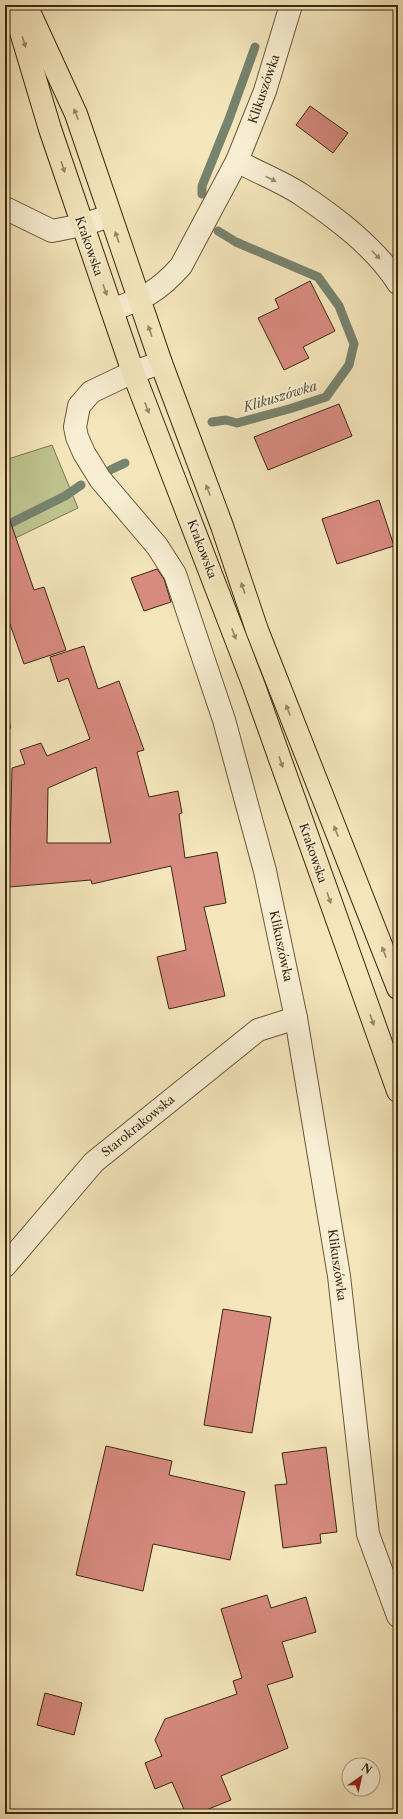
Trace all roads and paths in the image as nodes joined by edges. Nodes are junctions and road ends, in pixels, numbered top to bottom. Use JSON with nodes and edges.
{"nodes":[{"id":1,"x":13,"y":5,"type":"edge"},
{"id":2,"x":26,"y":5,"type":"edge"},
{"id":3,"x":291,"y":5,"type":"edge"},
{"id":4,"x":236,"y":162,"type":"junction"},
{"id":5,"x":5,"y":208,"type":"edge"},
{"id":6,"x":110,"y":216,"type":"junction"},
{"id":7,"x":82,"y":225,"type":"junction"},
{"id":8,"x":398,"y":283,"type":"edge"},
{"id":9,"x":139,"y":300,"type":"junction"},
{"id":10,"x":112,"y":310,"type":"junction"},
{"id":11,"x":161,"y":363,"type":"junction"},
{"id":12,"x":133,"y":372,"type":"junction"},
{"id":13,"x":398,"y":988,"type":"edge"},
{"id":14,"x":296,"y":1018,"type":"junction"},
{"id":15,"x":398,"y":1091,"type":"edge"},
{"id":16,"x":5,"y":1266,"type":"edge"},
{"id":17,"x":398,"y":1616,"type":"edge"}],
"edges":[{"from":1,"to":7,"type":"main road","name":"Krakowska","one_way":true},
{"from":6,"to":2,"type":"main road","name":"Krakowska","one_way":true},
{"from":3,"to":4,"type":"street","name":"Klikuszówka"},
{"from":4,"to":8,"type":"street","one_way":true},
{"from":4,"to":9,"type":"street","name":"Klikuszówka"},
{"from":5,"to":7,"type":"street"},
{"from":6,"to":7,"type":"street"},
{"from":9,"to":6,"type":"main road","name":"Krakowska","one_way":true},
{"from":7,"to":10,"type":"main road","name":"Krakowska","one_way":true},
{"from":9,"to":10,"type":"street","name":"Klikuszówka"},
{"from":11,"to":9,"type":"main road","name":"Krakowska","one_way":true},
{"from":10,"to":12,"type":"main road","name":"Krakowska"},
{"from":11,"to":12,"type":"street","name":"Klikuszówka"},
{"from":13,"to":11,"type":"main road","name":"Krakowska","one_way":true},
{"from":12,"to":14,"type":"street","name":"Klikuszówka"},
{"from":12,"to":15,"type":"main road","name":"Krakowska","one_way":true},
{"from":14,"to":16,"type":"street","name":"Starokrakowska"},
{"from":14,"to":17,"type":"street","name":"Klikuszówka"}]}
